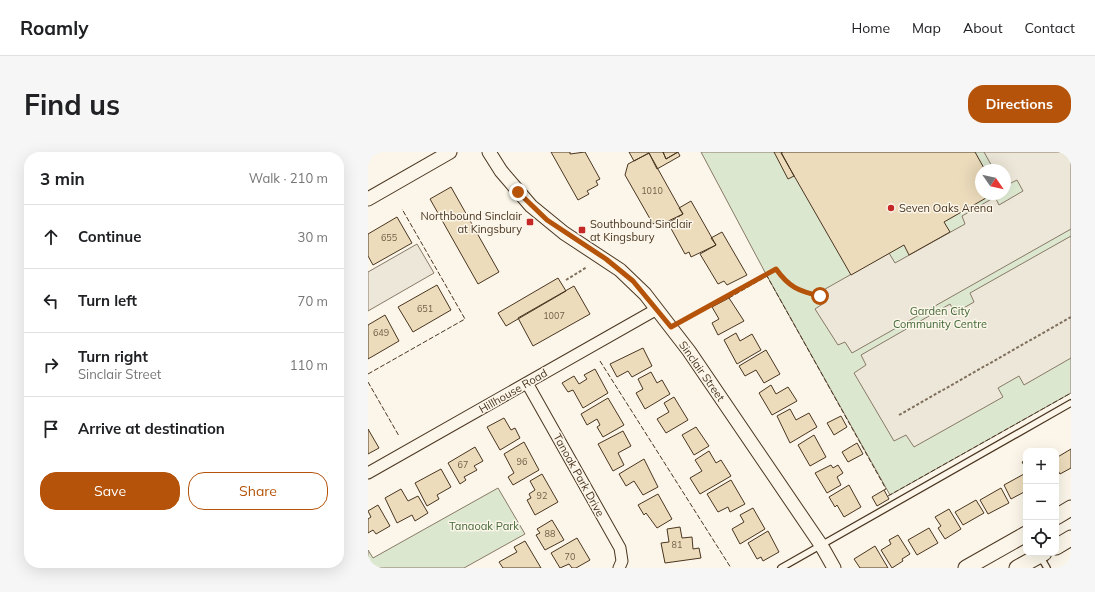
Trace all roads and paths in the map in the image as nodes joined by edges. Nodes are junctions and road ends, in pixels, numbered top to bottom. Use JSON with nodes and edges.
{"nodes":[{"id":1,"x":450,"y":152,"type":"edge"},
{"id":2,"x":489,"y":152,"type":"edge"},
{"id":3,"x":368,"y":198,"type":"edge"},
{"id":4,"x":588,"y":267,"type":"dead end"},
{"id":5,"x":566,"y":280,"type":"dead end"},
{"id":6,"x":820,"y":296,"type":"dead end"},
{"id":7,"x":657,"y":309,"type":"junction"},
{"id":8,"x":1071,"y":317,"type":"edge"},
{"id":9,"x":671,"y":327,"type":"junction"},
{"id":10,"x":527,"y":383,"type":"junction"},
{"id":11,"x":1071,"y":403,"type":"edge"},
{"id":12,"x":899,"y":415,"type":"dead end"},
{"id":13,"x":368,"y":472,"type":"edge"},
{"id":14,"x":1071,"y":508,"type":"edge"},
{"id":15,"x":1059,"y":515,"type":"edge"},
{"id":16,"x":1023,"y":536,"type":"edge"},
{"id":17,"x":1071,"y":538,"type":"edge"},
{"id":18,"x":821,"y":545,"type":"junction"},
{"id":19,"x":1059,"y":545,"type":"edge"},
{"id":20,"x":1044,"y":559,"type":"edge"},
{"id":21,"x":618,"y":568,"type":"edge"},
{"id":22,"x":781,"y":568,"type":"edge"},
{"id":23,"x":834,"y":568,"type":"edge"},
{"id":24,"x":966,"y":568,"type":"edge"},
{"id":25,"x":1017,"y":568,"type":"edge"}],
"edges":[{"from":1,"to":3,"type":"street"},
{"from":2,"to":7,"type":"street","name":"Sinclair Street"},
{"from":4,"to":5,"type":"path"},
{"from":6,"to":9,"type":"path"},
{"from":7,"to":9,"type":"street","name":"Sinclair Street"},
{"from":7,"to":10,"type":"street","name":"Hillhouse Road"},
{"from":8,"to":12,"type":"path"},
{"from":9,"to":18,"type":"street","name":"Sinclair Street"},
{"from":10,"to":13,"type":"street","name":"Hillhouse Road"},
{"from":10,"to":21,"type":"street","name":"Tanoak Park Drive"},
{"from":11,"to":18,"type":"lane"},
{"from":14,"to":15,"type":"main road"},
{"from":16,"to":24,"type":"main road"},
{"from":17,"to":19,"type":"main road"},
{"from":18,"to":22,"type":"lane"},
{"from":18,"to":23,"type":"street","name":"Sinclair Street"},
{"from":20,"to":25,"type":"main road"}]}
